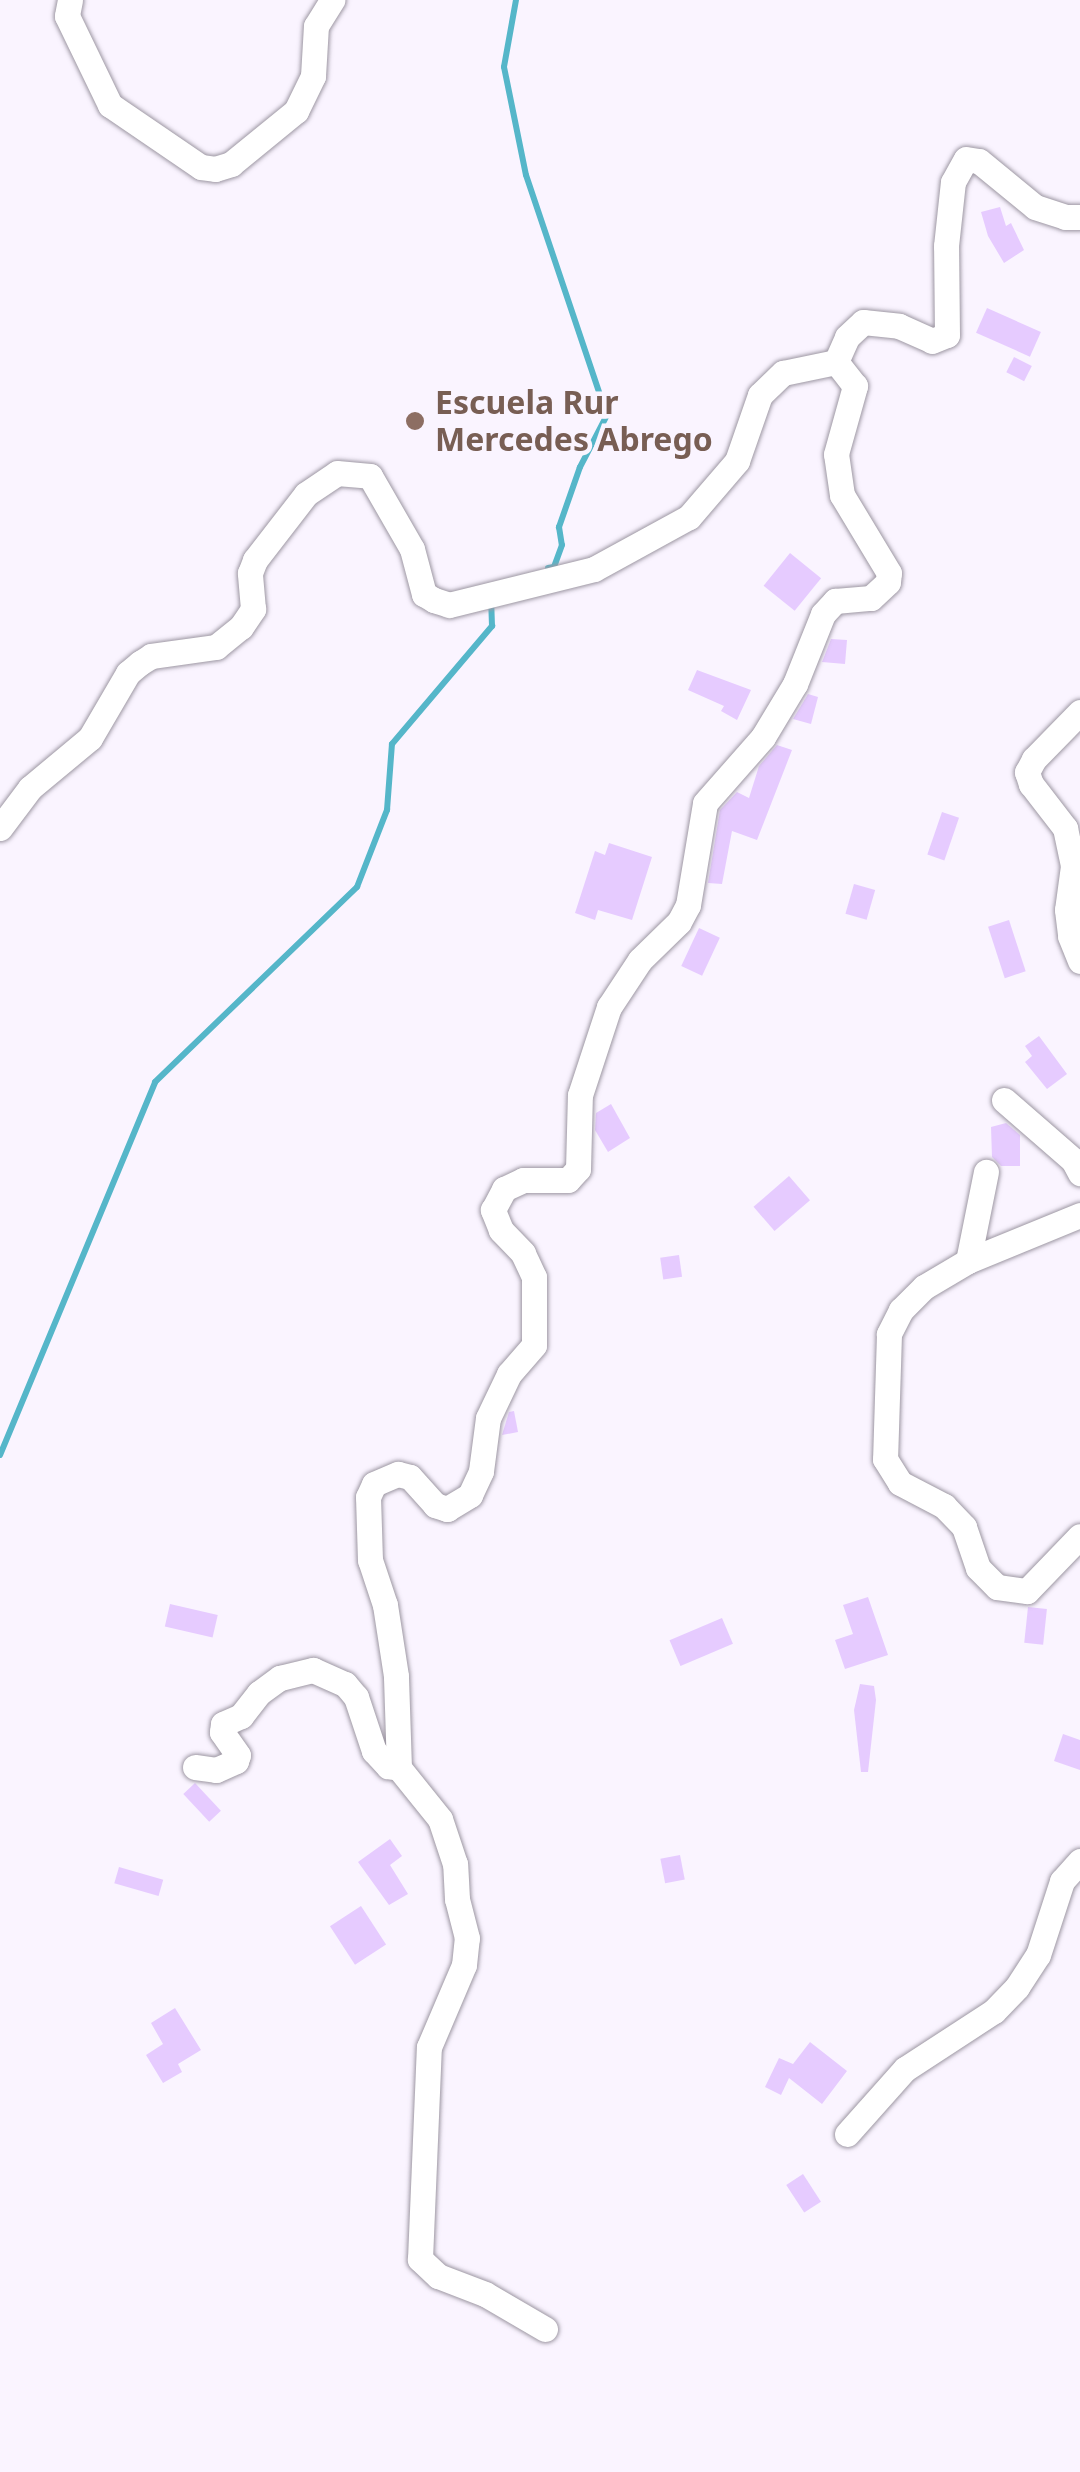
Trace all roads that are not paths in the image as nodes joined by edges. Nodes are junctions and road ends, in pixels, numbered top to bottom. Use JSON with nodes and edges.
{"nodes":[{"id":1,"x":70,"y":0,"type":"edge"},
{"id":2,"x":332,"y":0,"type":"edge"},
{"id":3,"x":1080,"y":217,"type":"edge"},
{"id":4,"x":836,"y":362,"type":"junction"},
{"id":5,"x":1080,"y":712,"type":"edge"},
{"id":6,"x":0,"y":828,"type":"edge"},
{"id":7,"x":1080,"y":960,"type":"edge"},
{"id":8,"x":1004,"y":1100,"type":"dead end"},
{"id":9,"x":986,"y":1172,"type":"dead end"},
{"id":10,"x":1080,"y":1173,"type":"edge"},
{"id":11,"x":1080,"y":1215,"type":"edge"},
{"id":12,"x":968,"y":1261,"type":"junction"},
{"id":13,"x":1080,"y":1536,"type":"edge"},
{"id":14,"x":196,"y":1767,"type":"dead end"},
{"id":15,"x":399,"y":1768,"type":"junction"},
{"id":16,"x":1080,"y":1861,"type":"edge"},
{"id":17,"x":848,"y":2134,"type":"dead end"},
{"id":18,"x":545,"y":2329,"type":"dead end"}],
"edges":[{"from":1,"to":2,"type":"street"},
{"from":3,"to":4,"type":"street"},
{"from":4,"to":6,"type":"street"},
{"from":4,"to":15,"type":"street"},
{"from":5,"to":7,"type":"street"},
{"from":8,"to":10,"type":"street"},
{"from":9,"to":12,"type":"street"},
{"from":11,"to":12,"type":"street"},
{"from":12,"to":13,"type":"street"},
{"from":14,"to":15,"type":"street"},
{"from":15,"to":18,"type":"street"},
{"from":16,"to":17,"type":"street"}]}
